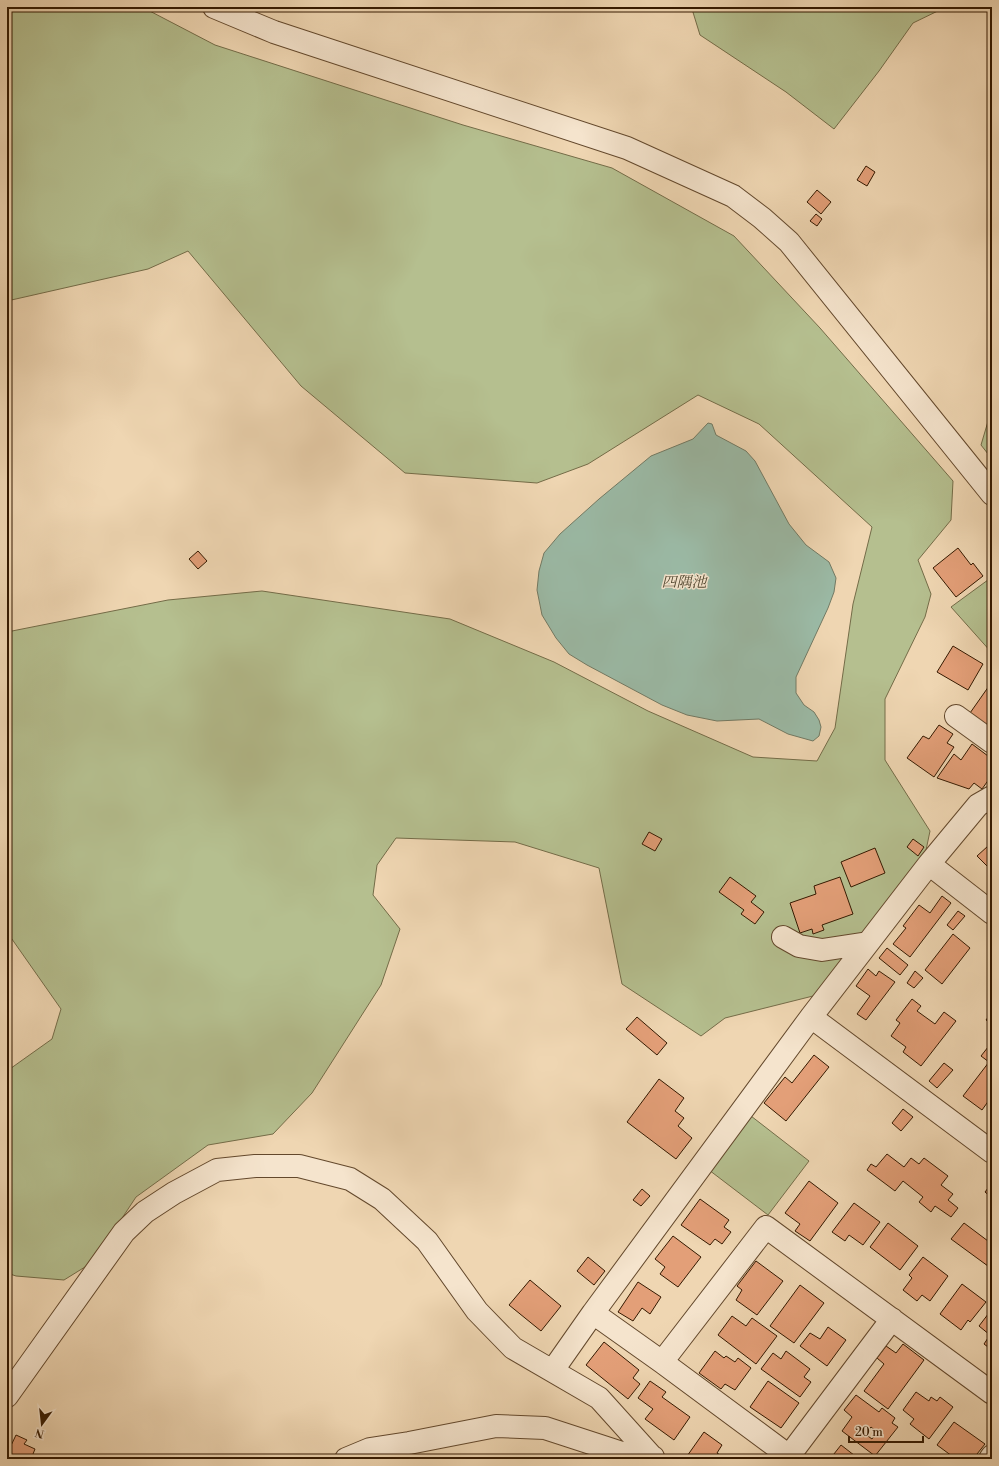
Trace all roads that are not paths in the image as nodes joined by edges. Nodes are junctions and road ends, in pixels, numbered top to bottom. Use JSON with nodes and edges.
{"nodes":[{"id":1,"x":214,"y":7,"type":"edge"},
{"id":2,"x":992,"y":494,"type":"edge"},
{"id":3,"x":956,"y":716,"type":"dead end"},
{"id":4,"x":992,"y":742,"type":"edge"},
{"id":5,"x":992,"y":797,"type":"edge"},
{"id":6,"x":929,"y":864,"type":"junction"},
{"id":7,"x":992,"y":912,"type":"edge"},
{"id":8,"x":783,"y":937,"type":"dead end"},
{"id":9,"x":868,"y":943,"type":"junction"},
{"id":10,"x":811,"y":1017,"type":"junction"},
{"id":11,"x":992,"y":1152,"type":"edge"},
{"id":12,"x":593,"y":1313,"type":"junction"},
{"id":13,"x":892,"y":1319,"type":"junction"},
{"id":14,"x":662,"y":1362,"type":"junction"},
{"id":15,"x":553,"y":1370,"type":"junction"},
{"id":16,"x":992,"y":1394,"type":"edge"},
{"id":17,"x":7,"y":1396,"type":"edge"},
{"id":18,"x":992,"y":1456,"type":"edge"},
{"id":19,"x":654,"y":1458,"type":"edge"},
{"id":20,"x":346,"y":1459,"type":"edge"},
{"id":21,"x":990,"y":1459,"type":"edge"}],
"edges":[{"from":1,"to":2,"type":"street"},
{"from":3,"to":4,"type":"street"},
{"from":5,"to":6,"type":"street"},
{"from":6,"to":7,"type":"street"},
{"from":6,"to":9,"type":"street"},
{"from":8,"to":9,"type":"street"},
{"from":9,"to":10,"type":"street"},
{"from":10,"to":11,"type":"street"},
{"from":10,"to":12,"type":"street"},
{"from":12,"to":14,"type":"street"},
{"from":12,"to":15,"type":"street"},
{"from":13,"to":14,"type":"street"},
{"from":13,"to":14,"type":"street"},
{"from":13,"to":16,"type":"street"},
{"from":15,"to":17,"type":"street"},
{"from":15,"to":19,"type":"street"},
{"from":18,"to":21,"type":"street"},
{"from":19,"to":20,"type":"street"}]}
